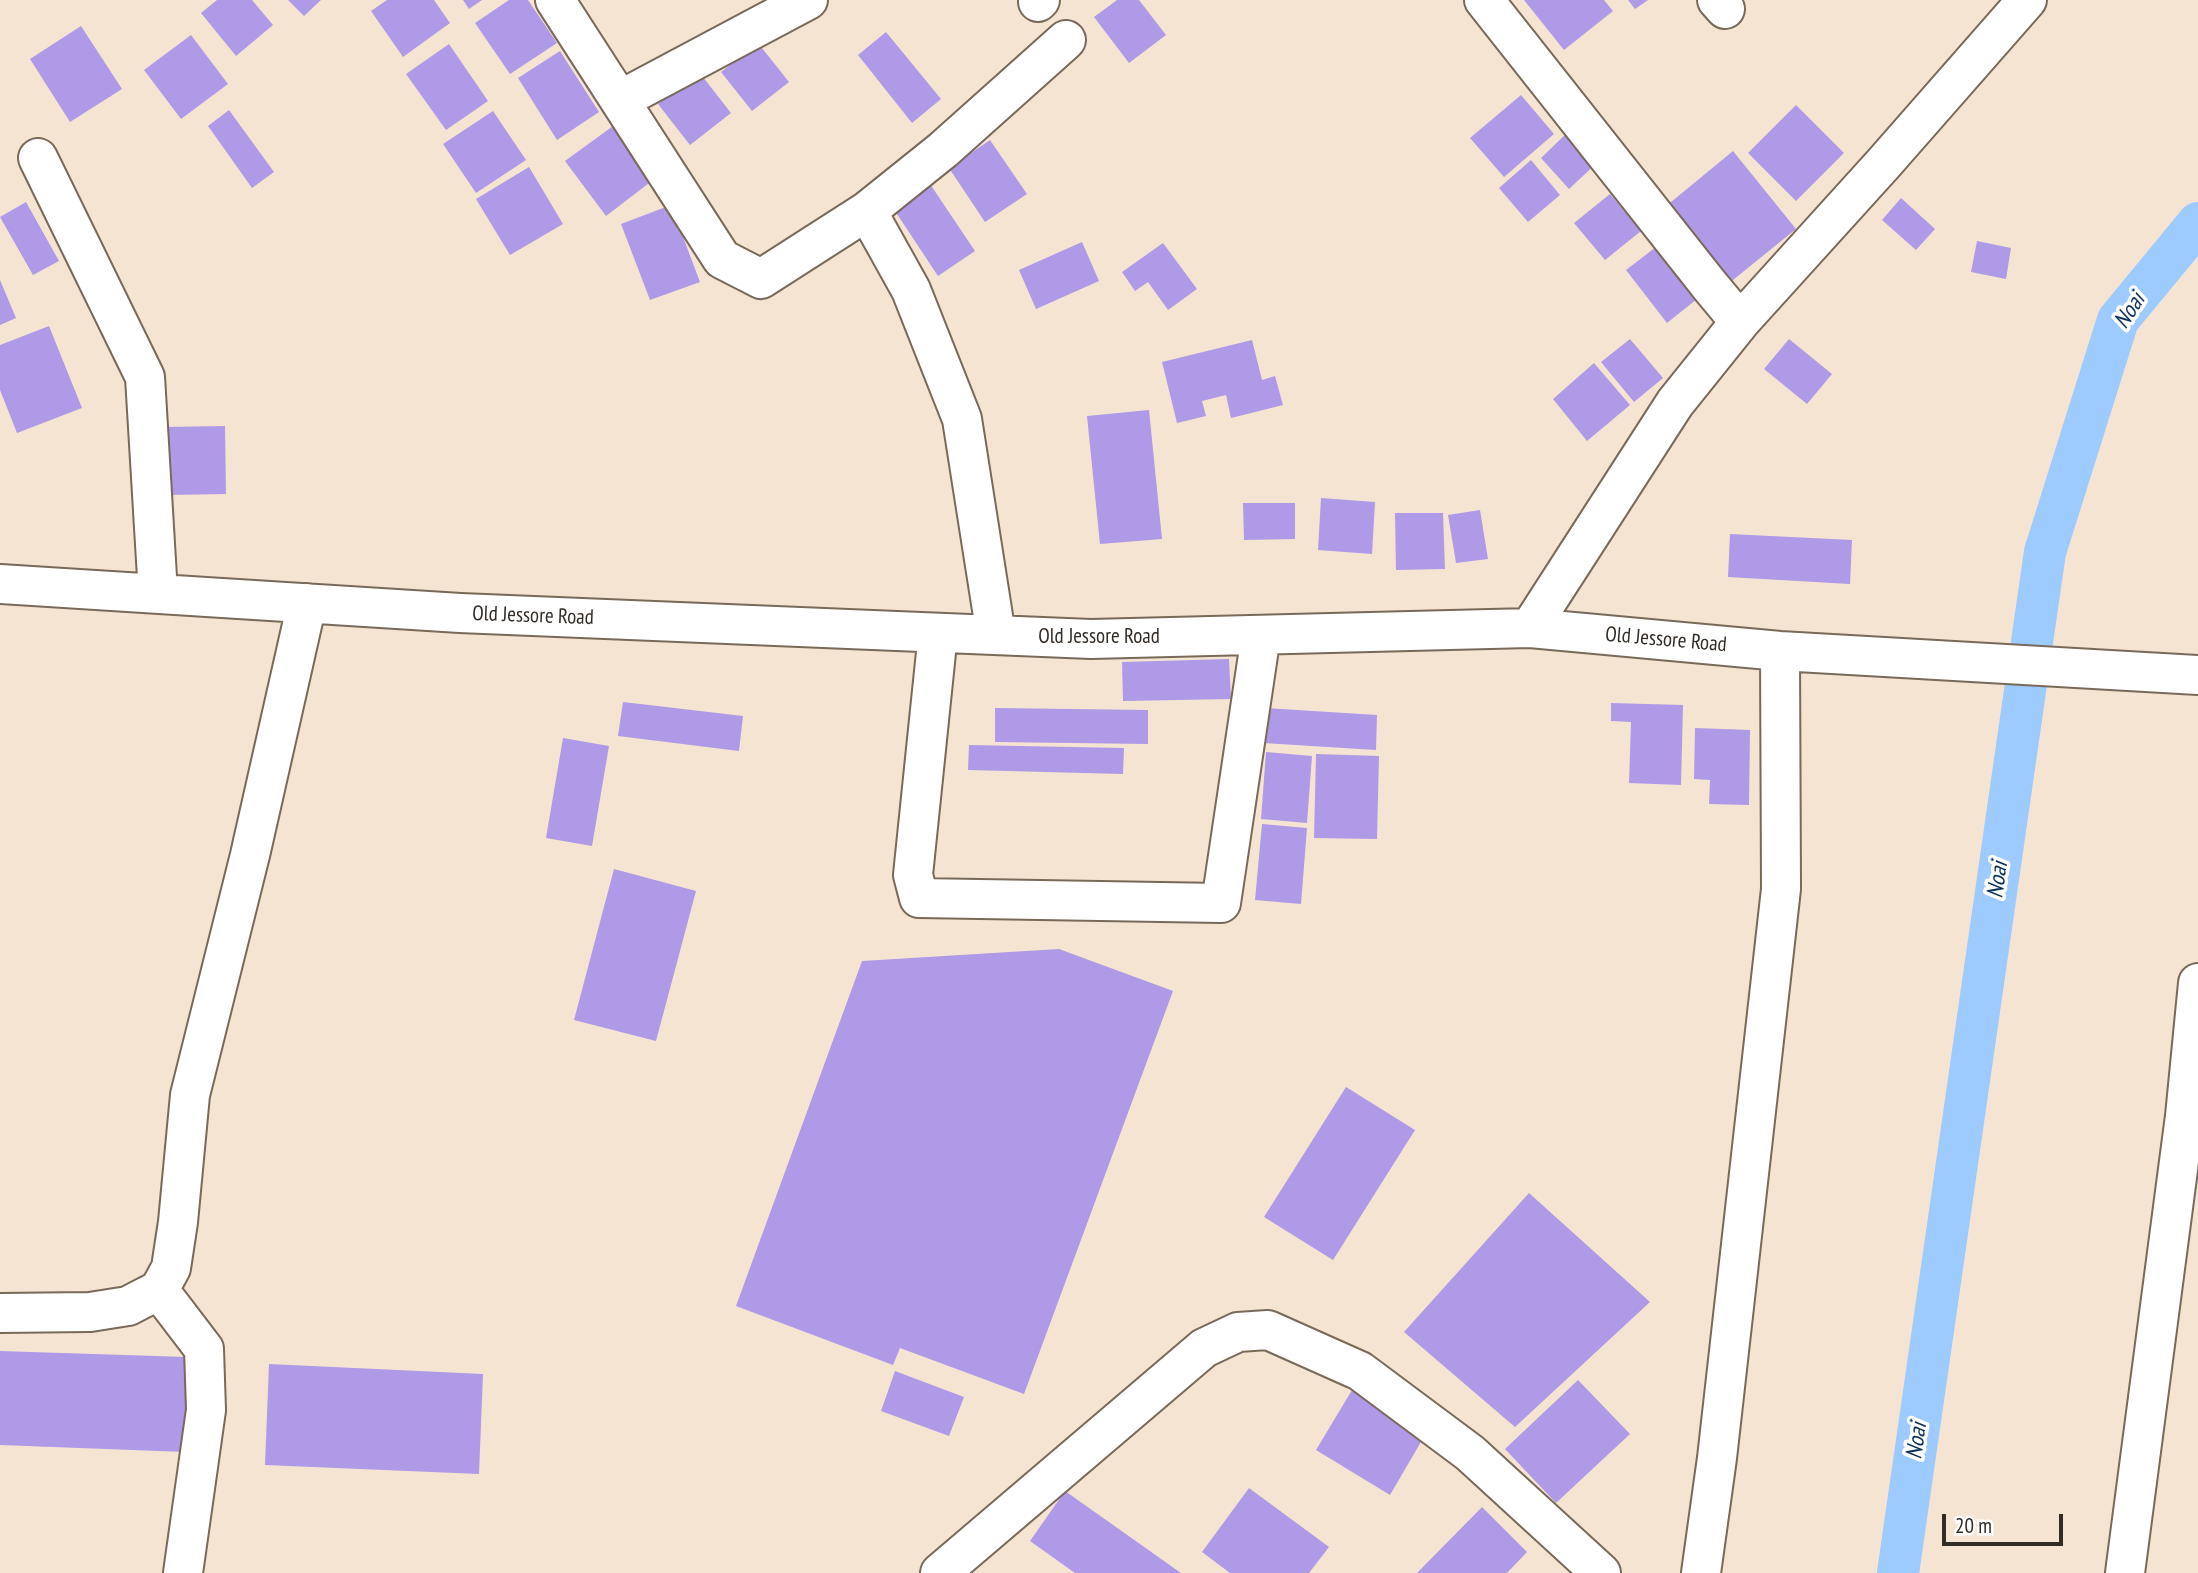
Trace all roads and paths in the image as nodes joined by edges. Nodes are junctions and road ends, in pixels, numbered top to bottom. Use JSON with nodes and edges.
{"nodes":[{"id":1,"x":555,"y":0,"type":"edge"},
{"id":2,"x":808,"y":0,"type":"edge"},
{"id":3,"x":1485,"y":0,"type":"edge"},
{"id":4,"x":2027,"y":0,"type":"edge"},
{"id":5,"x":1066,"y":40,"type":"dead end"},
{"id":6,"x":620,"y":100,"type":"junction"},
{"id":7,"x":38,"y":158,"type":"dead end"},
{"id":8,"x":867,"y":211,"type":"junction"},
{"id":9,"x":1740,"y":322,"type":"junction"},
{"id":10,"x":0,"y":584,"type":"edge"},
{"id":11,"x":158,"y":594,"type":"junction"},
{"id":12,"x":307,"y":603,"type":"junction"},
{"id":13,"x":1530,"y":628,"type":"junction"},
{"id":14,"x":939,"y":633,"type":"junction"},
{"id":15,"x":996,"y":635,"type":"junction"},
{"id":16,"x":1261,"y":635,"type":"junction"},
{"id":17,"x":1780,"y":651,"type":"junction"},
{"id":18,"x":2189,"y":674,"type":"edge"},
{"id":19,"x":2198,"y":984,"type":"edge"},
{"id":20,"x":159,"y":1290,"type":"junction"},
{"id":21,"x":0,"y":1313,"type":"edge"},
{"id":22,"x":183,"y":1573,"type":"edge"},
{"id":23,"x":940,"y":1573,"type":"edge"},
{"id":24,"x":1601,"y":1573,"type":"edge"},
{"id":25,"x":1701,"y":1573,"type":"edge"},
{"id":26,"x":2125,"y":1573,"type":"edge"}],
"edges":[{"from":1,"to":6,"type":"street"},
{"from":2,"to":6,"type":"street"},
{"from":3,"to":9,"type":"street"},
{"from":4,"to":9,"type":"street"},
{"from":5,"to":8,"type":"street"},
{"from":6,"to":8,"type":"street"},
{"from":7,"to":11,"type":"street"},
{"from":8,"to":15,"type":"street"},
{"from":9,"to":13,"type":"street"},
{"from":10,"to":11,"type":"street","name":"Old Jessore Road"},
{"from":11,"to":12,"type":"street","name":"Old Jessore Road"},
{"from":12,"to":14,"type":"street","name":"Old Jessore Road"},
{"from":12,"to":20,"type":"street"},
{"from":13,"to":16,"type":"street","name":"Old Jessore Road"},
{"from":13,"to":17,"type":"street","name":"Old Jessore Road"},
{"from":14,"to":15,"type":"street","name":"Old Jessore Road"},
{"from":14,"to":16,"type":"street"},
{"from":15,"to":16,"type":"street","name":"Old Jessore Road"},
{"from":17,"to":18,"type":"street","name":"Old Jessore Road"},
{"from":17,"to":25,"type":"street"},
{"from":19,"to":26,"type":"street"},
{"from":20,"to":21,"type":"street"},
{"from":20,"to":22,"type":"street"},
{"from":23,"to":24,"type":"street"}]}
